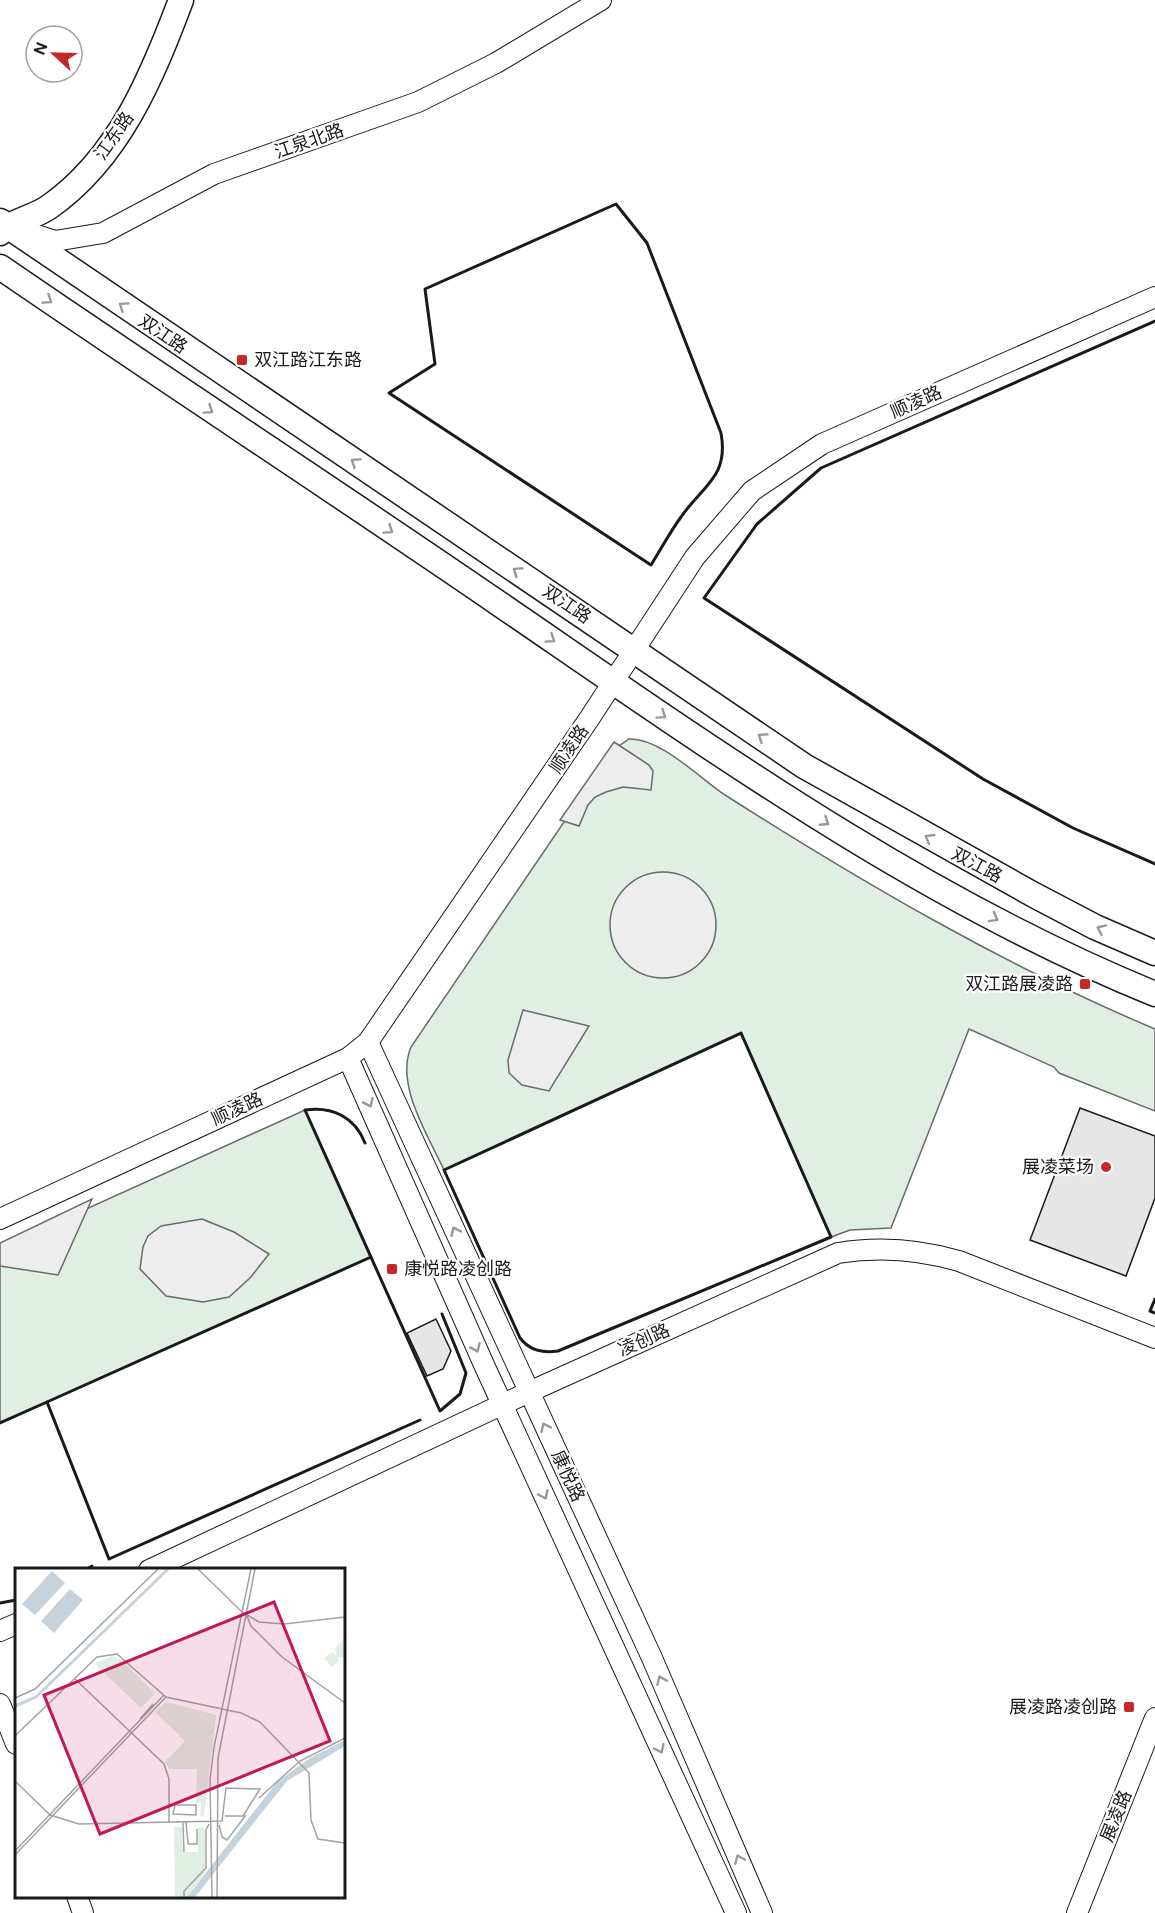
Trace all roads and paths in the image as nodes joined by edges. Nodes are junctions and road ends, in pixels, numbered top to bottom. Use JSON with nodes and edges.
{"nodes":[{"id":1,"x":182,"y":0,"type":"edge"},
{"id":2,"x":601,"y":0,"type":"edge"},
{"id":3,"x":2,"y":227,"type":"edge"},
{"id":4,"x":0,"y":267,"type":"edge"},
{"id":5,"x":1155,"y":297,"type":"edge"},
{"id":6,"x":635,"y":650,"type":"junction"},
{"id":7,"x":613,"y":682,"type":"junction"},
{"id":8,"x":1155,"y":952,"type":"edge"},
{"id":9,"x":1155,"y":994,"type":"edge"},
{"id":10,"x":368,"y":1042,"type":"junction"},
{"id":11,"x":348,"y":1058,"type":"junction"},
{"id":12,"x":0,"y":1219,"type":"edge"},
{"id":13,"x":1155,"y":1338,"type":"edge"},
{"id":14,"x":529,"y":1392,"type":"junction"},
{"id":15,"x":502,"y":1404,"type":"junction"},
{"id":16,"x":151,"y":1568,"type":"edge"},
{"id":17,"x":15,"y":1624,"type":"edge"},
{"id":18,"x":0,"y":1631,"type":"edge"},
{"id":19,"x":0,"y":1704,"type":"edge"},
{"id":20,"x":1155,"y":1718,"type":"edge"},
{"id":21,"x":15,"y":1742,"type":"edge"},
{"id":22,"x":78,"y":1898,"type":"edge"},
{"id":23,"x":83,"y":1913,"type":"edge"},
{"id":24,"x":736,"y":1913,"type":"edge"},
{"id":25,"x":762,"y":1913,"type":"edge"},
{"id":26,"x":1077,"y":1913,"type":"edge"}],
"edges":[{"from":1,"to":3,"type":"main road","name":"江东路"},
{"from":2,"to":3,"type":"street","name":"江泉北路"},
{"from":6,"to":3,"type":"main road","name":"双江路","one_way":true},
{"from":4,"to":7,"type":"main road","name":"双江路","one_way":true},
{"from":5,"to":6,"type":"street","name":"顺凌路"},
{"from":6,"to":7,"type":"street","name":"顺凌路"},
{"from":8,"to":6,"type":"main road","name":"双江路","one_way":true},
{"from":7,"to":9,"type":"main road","name":"双江路","one_way":true},
{"from":7,"to":10,"type":"street","name":"顺凌路"},
{"from":10,"to":11,"type":"street","name":"顺凌路"},
{"from":14,"to":10,"type":"street","name":"康悦路","one_way":true},
{"from":11,"to":12,"type":"street","name":"顺凌路"},
{"from":11,"to":15,"type":"street","name":"康悦路","one_way":true},
{"from":13,"to":14,"type":"street","name":"凌创路"},
{"from":14,"to":15,"type":"street","name":"凌创路"},
{"from":25,"to":14,"type":"street","name":"康悦路","one_way":true},
{"from":15,"to":16,"type":"street","name":"凌创路"},
{"from":15,"to":24,"type":"street","name":"康悦路","one_way":true},
{"from":17,"to":18,"type":"street"},
{"from":19,"to":21,"type":"street"},
{"from":20,"to":26,"type":"street","name":"展凌路"},
{"from":22,"to":23,"type":"street"}]}
